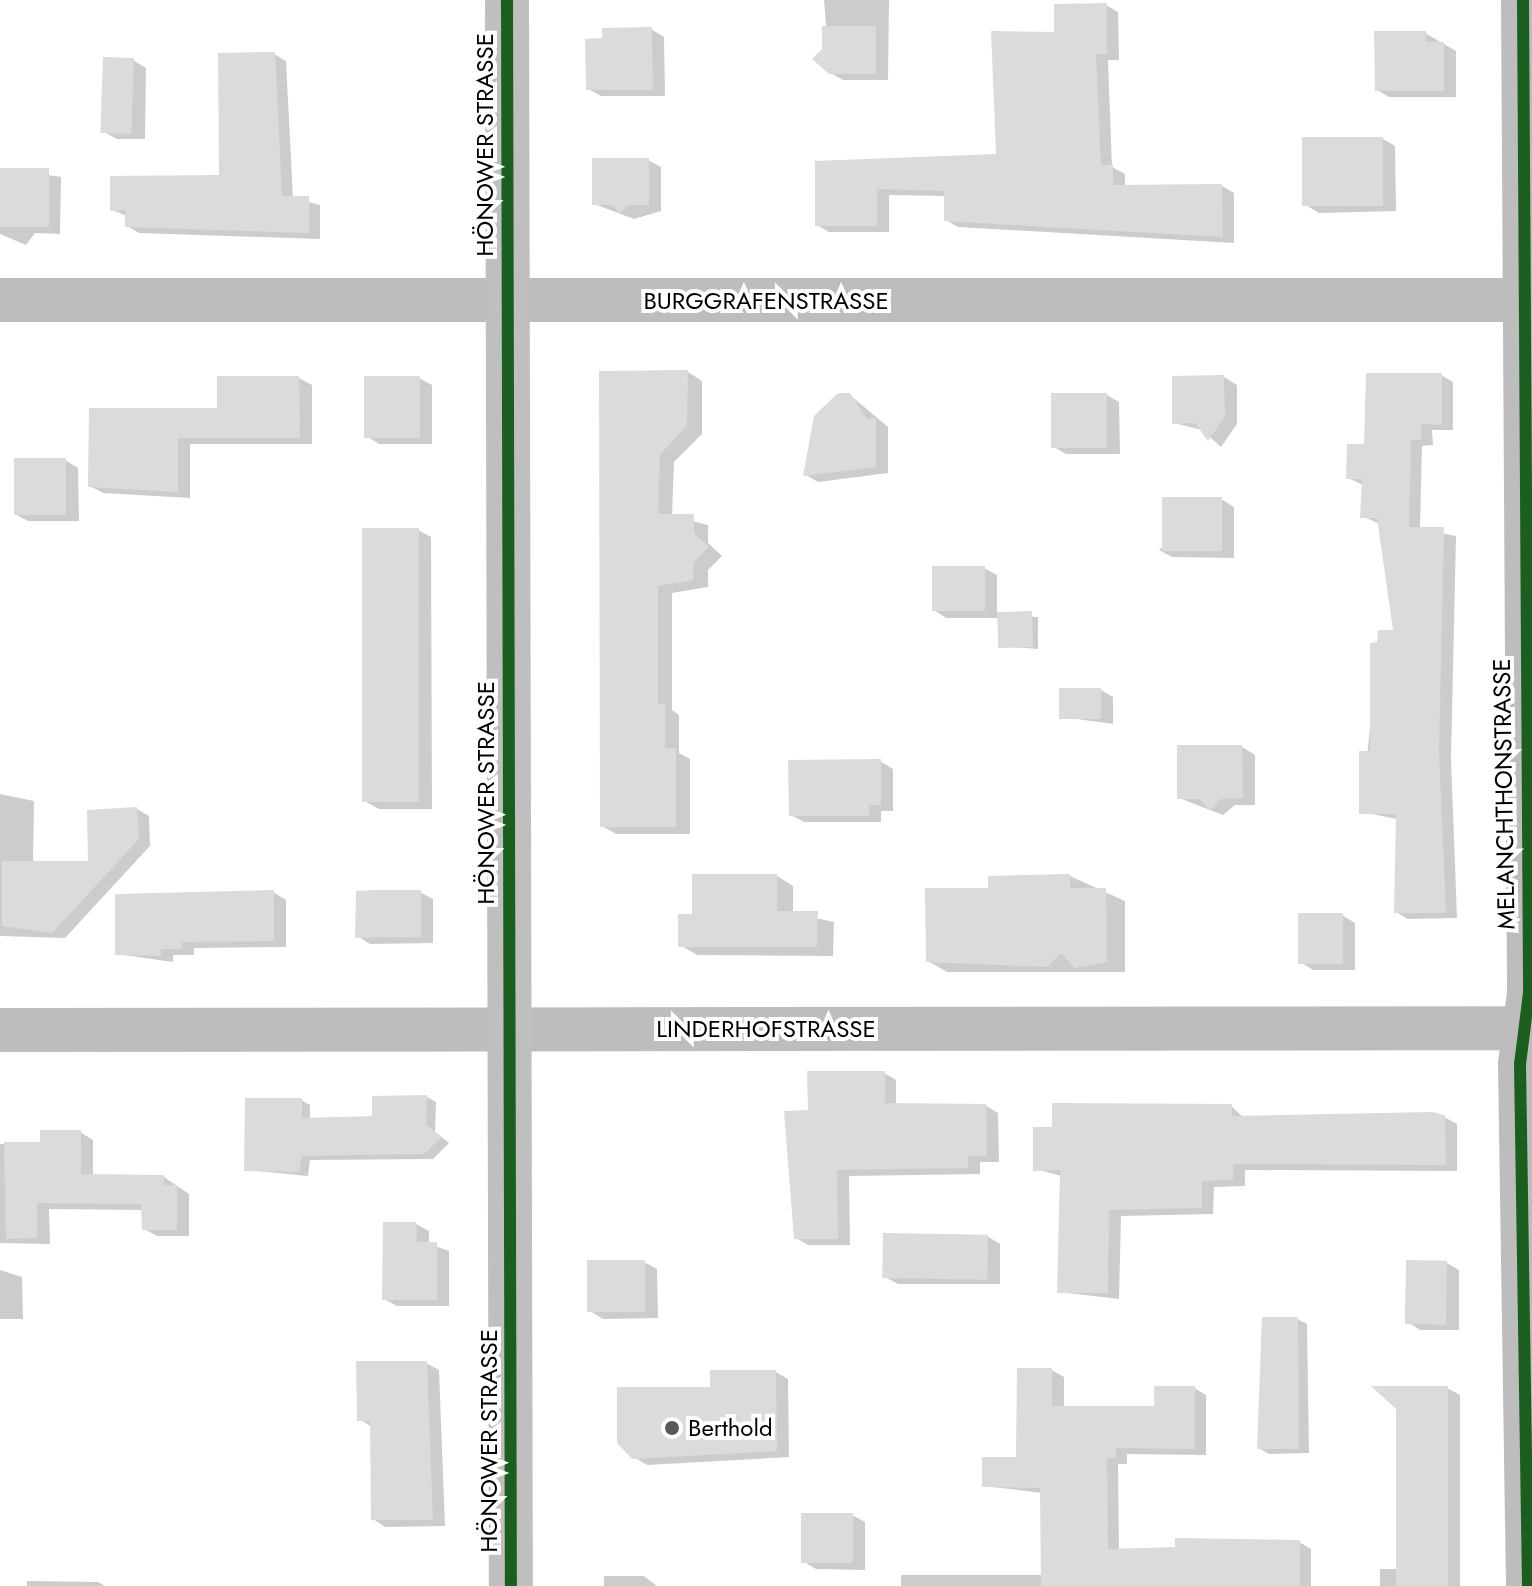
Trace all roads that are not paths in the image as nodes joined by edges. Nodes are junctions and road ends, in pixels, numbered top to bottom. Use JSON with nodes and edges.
{"nodes":[{"id":1,"x":507,"y":0,"type":"edge"},
{"id":2,"x":1523,"y":0,"type":"edge"},
{"id":3,"x":0,"y":300,"type":"edge"},
{"id":4,"x":1526,"y":300,"type":"edge"},
{"id":5,"x":507,"y":301,"type":"junction"},
{"id":6,"x":1527,"y":1028,"type":"edge"},
{"id":7,"x":0,"y":1030,"type":"edge"},
{"id":8,"x":508,"y":1030,"type":"junction"},
{"id":9,"x":511,"y":1586,"type":"edge"},
{"id":10,"x":1528,"y":1586,"type":"edge"}],
"edges":[{"from":1,"to":5,"type":"main road","name":"HÖNOWER STRASSE"},
{"from":2,"to":4,"type":"street","name":"MELANCHTHONSTRASSE"},
{"from":3,"to":5,"type":"street","name":"BURGGRAFENSTRASSE"},
{"from":4,"to":5,"type":"street","name":"BURGGRAFENSTRASSE"},
{"from":4,"to":6,"type":"street","name":"MELANCHTHONSTRASSE"},
{"from":5,"to":8,"type":"main road","name":"HÖNOWER STRASSE"},
{"from":6,"to":8,"type":"street","name":"LINDERHOFSTRASSE"},
{"from":6,"to":10,"type":"street","name":"MELANCHTHONSTRASSE"},
{"from":7,"to":8,"type":"street","name":"LINDERHOFSTRASSE"},
{"from":8,"to":9,"type":"main road","name":"HÖNOWER STRASSE"}]}
